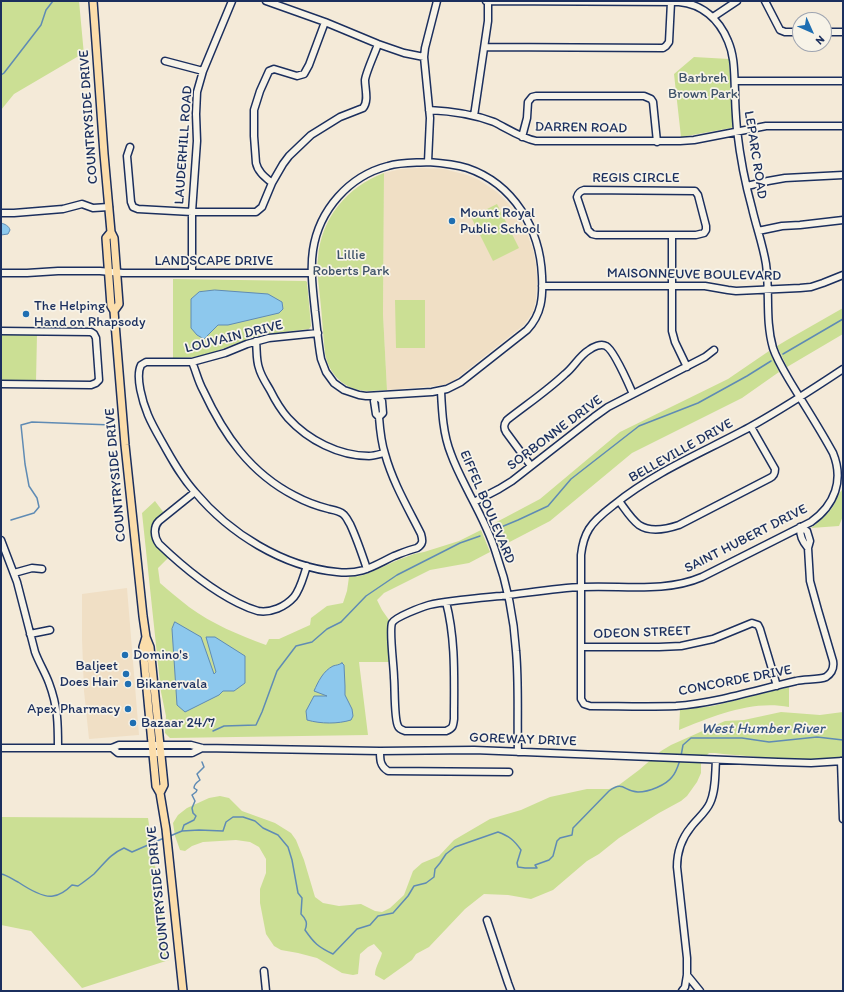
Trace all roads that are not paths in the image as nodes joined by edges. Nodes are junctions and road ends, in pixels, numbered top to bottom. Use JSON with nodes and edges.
{"nodes":[{"id":1,"x":93,"y":1,"type":"edge"},
{"id":2,"x":232,"y":1,"type":"edge"},
{"id":3,"x":266,"y":1,"type":"edge"},
{"id":4,"x":437,"y":1,"type":"edge"},
{"id":5,"x":487,"y":1,"type":"edge"},
{"id":6,"x":738,"y":1,"type":"edge"},
{"id":7,"x":765,"y":1,"type":"edge"},
{"id":8,"x":671,"y":2,"type":"edge"},
{"id":9,"x":714,"y":18,"type":"junction"},
{"id":10,"x":325,"y":22,"type":"junction"},
{"id":11,"x":792,"y":32,"type":"edge"},
{"id":12,"x":832,"y":32,"type":"edge"},
{"id":13,"x":843,"y":32,"type":"edge"},
{"id":14,"x":378,"y":44,"type":"junction"},
{"id":15,"x":485,"y":48,"type":"junction"},
{"id":16,"x":424,"y":57,"type":"junction"},
{"id":17,"x":165,"y":61,"type":"dead end"},
{"id":18,"x":204,"y":71,"type":"junction"},
{"id":19,"x":735,"y":81,"type":"junction"},
{"id":20,"x":843,"y":81,"type":"edge"},
{"id":21,"x":429,"y":110,"type":"junction"},
{"id":22,"x":474,"y":116,"type":"junction"},
{"id":23,"x":843,"y":126,"type":"edge"},
{"id":24,"x":737,"y":131,"type":"junction"},
{"id":25,"x":522,"y":137,"type":"junction"},
{"id":26,"x":657,"y":142,"type":"junction"},
{"id":27,"x":130,"y":147,"type":"dead end"},
{"id":28,"x":428,"y":162,"type":"junction"},
{"id":29,"x":843,"y":175,"type":"edge"},
{"id":30,"x":272,"y":183,"type":"junction"},
{"id":31,"x":747,"y":186,"type":"junction"},
{"id":32,"x":109,"y":207,"type":"junction"},
{"id":33,"x":192,"y":212,"type":"junction"},
{"id":34,"x":1,"y":214,"type":"edge"},
{"id":35,"x":843,"y":220,"type":"edge"},
{"id":36,"x":758,"y":231,"type":"junction"},
{"id":37,"x":111,"y":232,"type":"junction"},
{"id":38,"x":672,"y":235,"type":"junction"},
{"id":39,"x":108,"y":272,"type":"junction"},
{"id":40,"x":117,"y":272,"type":"junction"},
{"id":41,"x":1,"y":273,"type":"edge"},
{"id":42,"x":192,"y":273,"type":"junction"},
{"id":43,"x":312,"y":273,"type":"junction"},
{"id":44,"x":843,"y":275,"type":"edge"},
{"id":45,"x":542,"y":286,"type":"junction"},
{"id":46,"x":672,"y":286,"type":"junction"},
{"id":47,"x":767,"y":290,"type":"junction"},
{"id":48,"x":114,"y":311,"type":"junction"},
{"id":49,"x":1,"y":331,"type":"edge"},
{"id":50,"x":318,"y":333,"type":"junction"},
{"id":51,"x":256,"y":341,"type":"junction"},
{"id":52,"x":714,"y":350,"type":"dead end"},
{"id":53,"x":192,"y":362,"type":"junction"},
{"id":54,"x":687,"y":367,"type":"junction"},
{"id":55,"x":843,"y":369,"type":"edge"},
{"id":56,"x":1,"y":384,"type":"edge"},
{"id":57,"x":440,"y":391,"type":"junction"},
{"id":58,"x":633,"y":394,"type":"junction"},
{"id":59,"x":377,"y":396,"type":"junction"},
{"id":60,"x":800,"y":397,"type":"junction"},
{"id":61,"x":750,"y":427,"type":"junction"},
{"id":62,"x":384,"y":453,"type":"junction"},
{"id":63,"x":531,"y":466,"type":"junction"},
{"id":64,"x":195,"y":492,"type":"junction"},
{"id":65,"x":619,"y":501,"type":"junction"},
{"id":66,"x":474,"y":502,"type":"junction"},
{"id":67,"x":800,"y":527,"type":"junction"},
{"id":68,"x":1,"y":540,"type":"edge"},
{"id":69,"x":307,"y":566,"type":"junction"},
{"id":70,"x":42,"y":569,"type":"dead end"},
{"id":71,"x":367,"y":569,"type":"junction"},
{"id":72,"x":14,"y":573,"type":"junction"},
{"id":73,"x":582,"y":587,"type":"junction"},
{"id":74,"x":508,"y":595,"type":"junction"},
{"id":75,"x":446,"y":602,"type":"junction"},
{"id":76,"x":50,"y":630,"type":"dead end"},
{"id":77,"x":30,"y":634,"type":"junction"},
{"id":78,"x":146,"y":637,"type":"junction"},
{"id":79,"x":580,"y":647,"type":"junction"},
{"id":80,"x":777,"y":686,"type":"junction"},
{"id":81,"x":152,"y":745,"type":"junction"},
{"id":82,"x":160,"y":745,"type":"junction"},
{"id":83,"x":1,"y":748,"type":"edge"},
{"id":84,"x":58,"y":748,"type":"junction"},
{"id":85,"x":112,"y":748,"type":"junction"},
{"id":86,"x":202,"y":748,"type":"junction"},
{"id":87,"x":380,"y":751,"type":"junction"},
{"id":88,"x":518,"y":752,"type":"junction"},
{"id":89,"x":152,"y":753,"type":"junction"},
{"id":90,"x":161,"y":753,"type":"junction"},
{"id":91,"x":716,"y":760,"type":"junction"},
{"id":92,"x":842,"y":761,"type":"edge"},
{"id":93,"x":509,"y":772,"type":"dead end"},
{"id":94,"x":160,"y":793,"type":"junction"},
{"id":95,"x":843,"y":819,"type":"edge"},
{"id":96,"x":487,"y":920,"type":"dead end"},
{"id":97,"x":264,"y":971,"type":"dead end"},
{"id":98,"x":688,"y":975,"type":"junction"},
{"id":99,"x":183,"y":991,"type":"edge"},
{"id":100,"x":266,"y":991,"type":"edge"},
{"id":101,"x":511,"y":991,"type":"edge"},
{"id":102,"x":682,"y":991,"type":"edge"},
{"id":103,"x":700,"y":991,"type":"edge"}],
"edges":[{"from":1,"to":32,"type":"main road","name":"COUNTRYSIDE DRIVE"},
{"from":2,"to":18,"type":"street","name":"LAUDERHILL ROAD"},
{"from":3,"to":10,"type":"street"},
{"from":4,"to":16,"type":"street"},
{"from":5,"to":8,"type":"street","name":"LEPARC ROAD"},
{"from":5,"to":15,"type":"street"},
{"from":6,"to":9,"type":"street"},
{"from":7,"to":11,"type":"street"},
{"from":8,"to":9,"type":"street","name":"LEPARC ROAD"},
{"from":8,"to":15,"type":"street"},
{"from":9,"to":19,"type":"street","name":"LEPARC ROAD"},
{"from":10,"to":14,"type":"street"},
{"from":10,"to":30,"type":"street"},
{"from":12,"to":13,"type":"street"},
{"from":14,"to":16,"type":"street"},
{"from":14,"to":30,"type":"street"},
{"from":15,"to":22,"type":"street"},
{"from":16,"to":21,"type":"street"},
{"from":17,"to":18,"type":"street"},
{"from":18,"to":33,"type":"street","name":"LAUDERHILL ROAD"},
{"from":19,"to":20,"type":"street"},
{"from":19,"to":24,"type":"street","name":"LEPARC ROAD"},
{"from":21,"to":22,"type":"street","name":"DARREN ROAD"},
{"from":21,"to":28,"type":"street"},
{"from":22,"to":25,"type":"street","name":"DARREN ROAD"},
{"from":23,"to":24,"type":"street","name":"DARREN ROAD"},
{"from":24,"to":26,"type":"street","name":"DARREN ROAD"},
{"from":24,"to":31,"type":"street","name":"LEPARC ROAD"},
{"from":25,"to":26,"type":"street","name":"DARREN ROAD"},
{"from":25,"to":26,"type":"street"},
{"from":27,"to":33,"type":"street"},
{"from":28,"to":43,"type":"street"},
{"from":28,"to":45,"type":"street"},
{"from":29,"to":31,"type":"street"},
{"from":30,"to":33,"type":"street"},
{"from":31,"to":36,"type":"street","name":"LEPARC ROAD"},
{"from":32,"to":34,"type":"street"},
{"from":32,"to":37,"type":"main road","name":"COUNTRYSIDE DRIVE"},
{"from":33,"to":42,"type":"street","name":"LAUDERHILL ROAD"},
{"from":35,"to":36,"type":"street"},
{"from":36,"to":47,"type":"street","name":"LEPARC ROAD"},
{"from":37,"to":39,"type":"main road","name":"COUNTRYSIDE DRIVE"},
{"from":37,"to":40,"type":"main road","name":"COUNTRYSIDE DRIVE"},
{"from":38,"to":38,"type":"street","name":"REGIS CIRCLE"},
{"from":38,"to":46,"type":"street"},
{"from":39,"to":40,"type":"street","name":"LANDSCAPE DRIVE"},
{"from":39,"to":41,"type":"street","name":"LANDSCAPE DRIVE"},
{"from":39,"to":48,"type":"main road","name":"COUNTRYSIDE DRIVE"},
{"from":40,"to":42,"type":"street","name":"LANDSCAPE DRIVE"},
{"from":40,"to":48,"type":"main road","name":"COUNTRYSIDE DRIVE"},
{"from":42,"to":43,"type":"street","name":"LANDSCAPE DRIVE"},
{"from":43,"to":50,"type":"street"},
{"from":44,"to":47,"type":"street","name":"MAISONNEUVE BOULEVARD"},
{"from":45,"to":46,"type":"street","name":"MAISONNEUVE BOULEVARD"},
{"from":45,"to":57,"type":"street"},
{"from":46,"to":47,"type":"street","name":"MAISONNEUVE BOULEVARD"},
{"from":46,"to":54,"type":"street"},
{"from":47,"to":60,"type":"street","name":"SAINT HUBERT DRIVE"},
{"from":48,"to":78,"type":"main road","name":"COUNTRYSIDE DRIVE"},
{"from":49,"to":56,"type":"street"},
{"from":50,"to":51,"type":"street","name":"LOUVAIN DRIVE"},
{"from":50,"to":59,"type":"street"},
{"from":51,"to":53,"type":"street","name":"LOUVAIN DRIVE"},
{"from":51,"to":62,"type":"street"},
{"from":52,"to":54,"type":"street","name":"SORBONNE DRIVE"},
{"from":53,"to":64,"type":"street","name":"LOUVAIN DRIVE"},
{"from":53,"to":71,"type":"street"},
{"from":54,"to":58,"type":"street","name":"SORBONNE DRIVE"},
{"from":55,"to":60,"type":"street","name":"BELLEVILLE DRIVE"},
{"from":57,"to":59,"type":"street"},
{"from":57,"to":66,"type":"street","name":"EIFFEL BOULEVARD"},
{"from":58,"to":63,"type":"street","name":"SORBONNE DRIVE"},
{"from":58,"to":63,"type":"street"},
{"from":59,"to":62,"type":"street","name":"LOUVAIN DRIVE"},
{"from":60,"to":61,"type":"street","name":"BELLEVILLE DRIVE"},
{"from":60,"to":67,"type":"street","name":"SAINT HUBERT DRIVE"},
{"from":61,"to":65,"type":"street","name":"BELLEVILLE DRIVE"},
{"from":61,"to":65,"type":"street"},
{"from":62,"to":71,"type":"street","name":"LOUVAIN DRIVE"},
{"from":63,"to":66,"type":"street","name":"SORBONNE DRIVE"},
{"from":64,"to":69,"type":"street","name":"LOUVAIN DRIVE"},
{"from":64,"to":69,"type":"street"},
{"from":65,"to":73,"type":"street","name":"BELLEVILLE DRIVE"},
{"from":66,"to":74,"type":"street","name":"EIFFEL BOULEVARD"},
{"from":67,"to":73,"type":"street","name":"SAINT HUBERT DRIVE"},
{"from":67,"to":80,"type":"street","name":"CONCORDE DRIVE"},
{"from":68,"to":72,"type":"street"},
{"from":69,"to":71,"type":"street","name":"LOUVAIN DRIVE"},
{"from":70,"to":72,"type":"street"},
{"from":72,"to":77,"type":"street"},
{"from":73,"to":74,"type":"street","name":"SAINT HUBERT DRIVE"},
{"from":73,"to":79,"type":"street","name":"CONCORDE DRIVE"},
{"from":74,"to":75,"type":"street","name":"SAINT HUBERT DRIVE"},
{"from":74,"to":88,"type":"street","name":"EIFFEL BOULEVARD"},
{"from":75,"to":75,"type":"street","name":"SAINT HUBERT DRIVE"},
{"from":76,"to":77,"type":"street"},
{"from":77,"to":84,"type":"street"},
{"from":78,"to":81,"type":"main road","name":"COUNTRYSIDE DRIVE"},
{"from":78,"to":82,"type":"main road","name":"COUNTRYSIDE DRIVE"},
{"from":79,"to":80,"type":"street","name":"ODEON STREET"},
{"from":79,"to":80,"type":"street","name":"CONCORDE DRIVE"},
{"from":81,"to":82,"type":"street","name":"GOREWAY DRIVE"},
{"from":81,"to":85,"type":"street","name":"GOREWAY DRIVE"},
{"from":81,"to":89,"type":"main road","name":"COUNTRYSIDE DRIVE"},
{"from":82,"to":86,"type":"street","name":"GOREWAY DRIVE"},
{"from":82,"to":90,"type":"main road","name":"COUNTRYSIDE DRIVE"},
{"from":83,"to":84,"type":"street","name":"GOREWAY DRIVE"},
{"from":84,"to":85,"type":"street","name":"GOREWAY DRIVE"},
{"from":85,"to":89,"type":"street","name":"GOREWAY DRIVE"},
{"from":86,"to":87,"type":"street","name":"GOREWAY DRIVE"},
{"from":86,"to":90,"type":"street","name":"GOREWAY DRIVE"},
{"from":87,"to":88,"type":"street","name":"GOREWAY DRIVE"},
{"from":87,"to":93,"type":"street"},
{"from":88,"to":91,"type":"street","name":"GOREWAY DRIVE"},
{"from":89,"to":90,"type":"street","name":"GOREWAY DRIVE"},
{"from":89,"to":94,"type":"main road","name":"COUNTRYSIDE DRIVE"},
{"from":90,"to":94,"type":"main road","name":"COUNTRYSIDE DRIVE"},
{"from":91,"to":92,"type":"street","name":"GOREWAY DRIVE"},
{"from":91,"to":98,"type":"street"},
{"from":92,"to":95,"type":"street"},
{"from":94,"to":99,"type":"main road","name":"COUNTRYSIDE DRIVE"},
{"from":96,"to":101,"type":"street"},
{"from":97,"to":100,"type":"street"},
{"from":98,"to":102,"type":"street"},
{"from":98,"to":103,"type":"street"}]}
